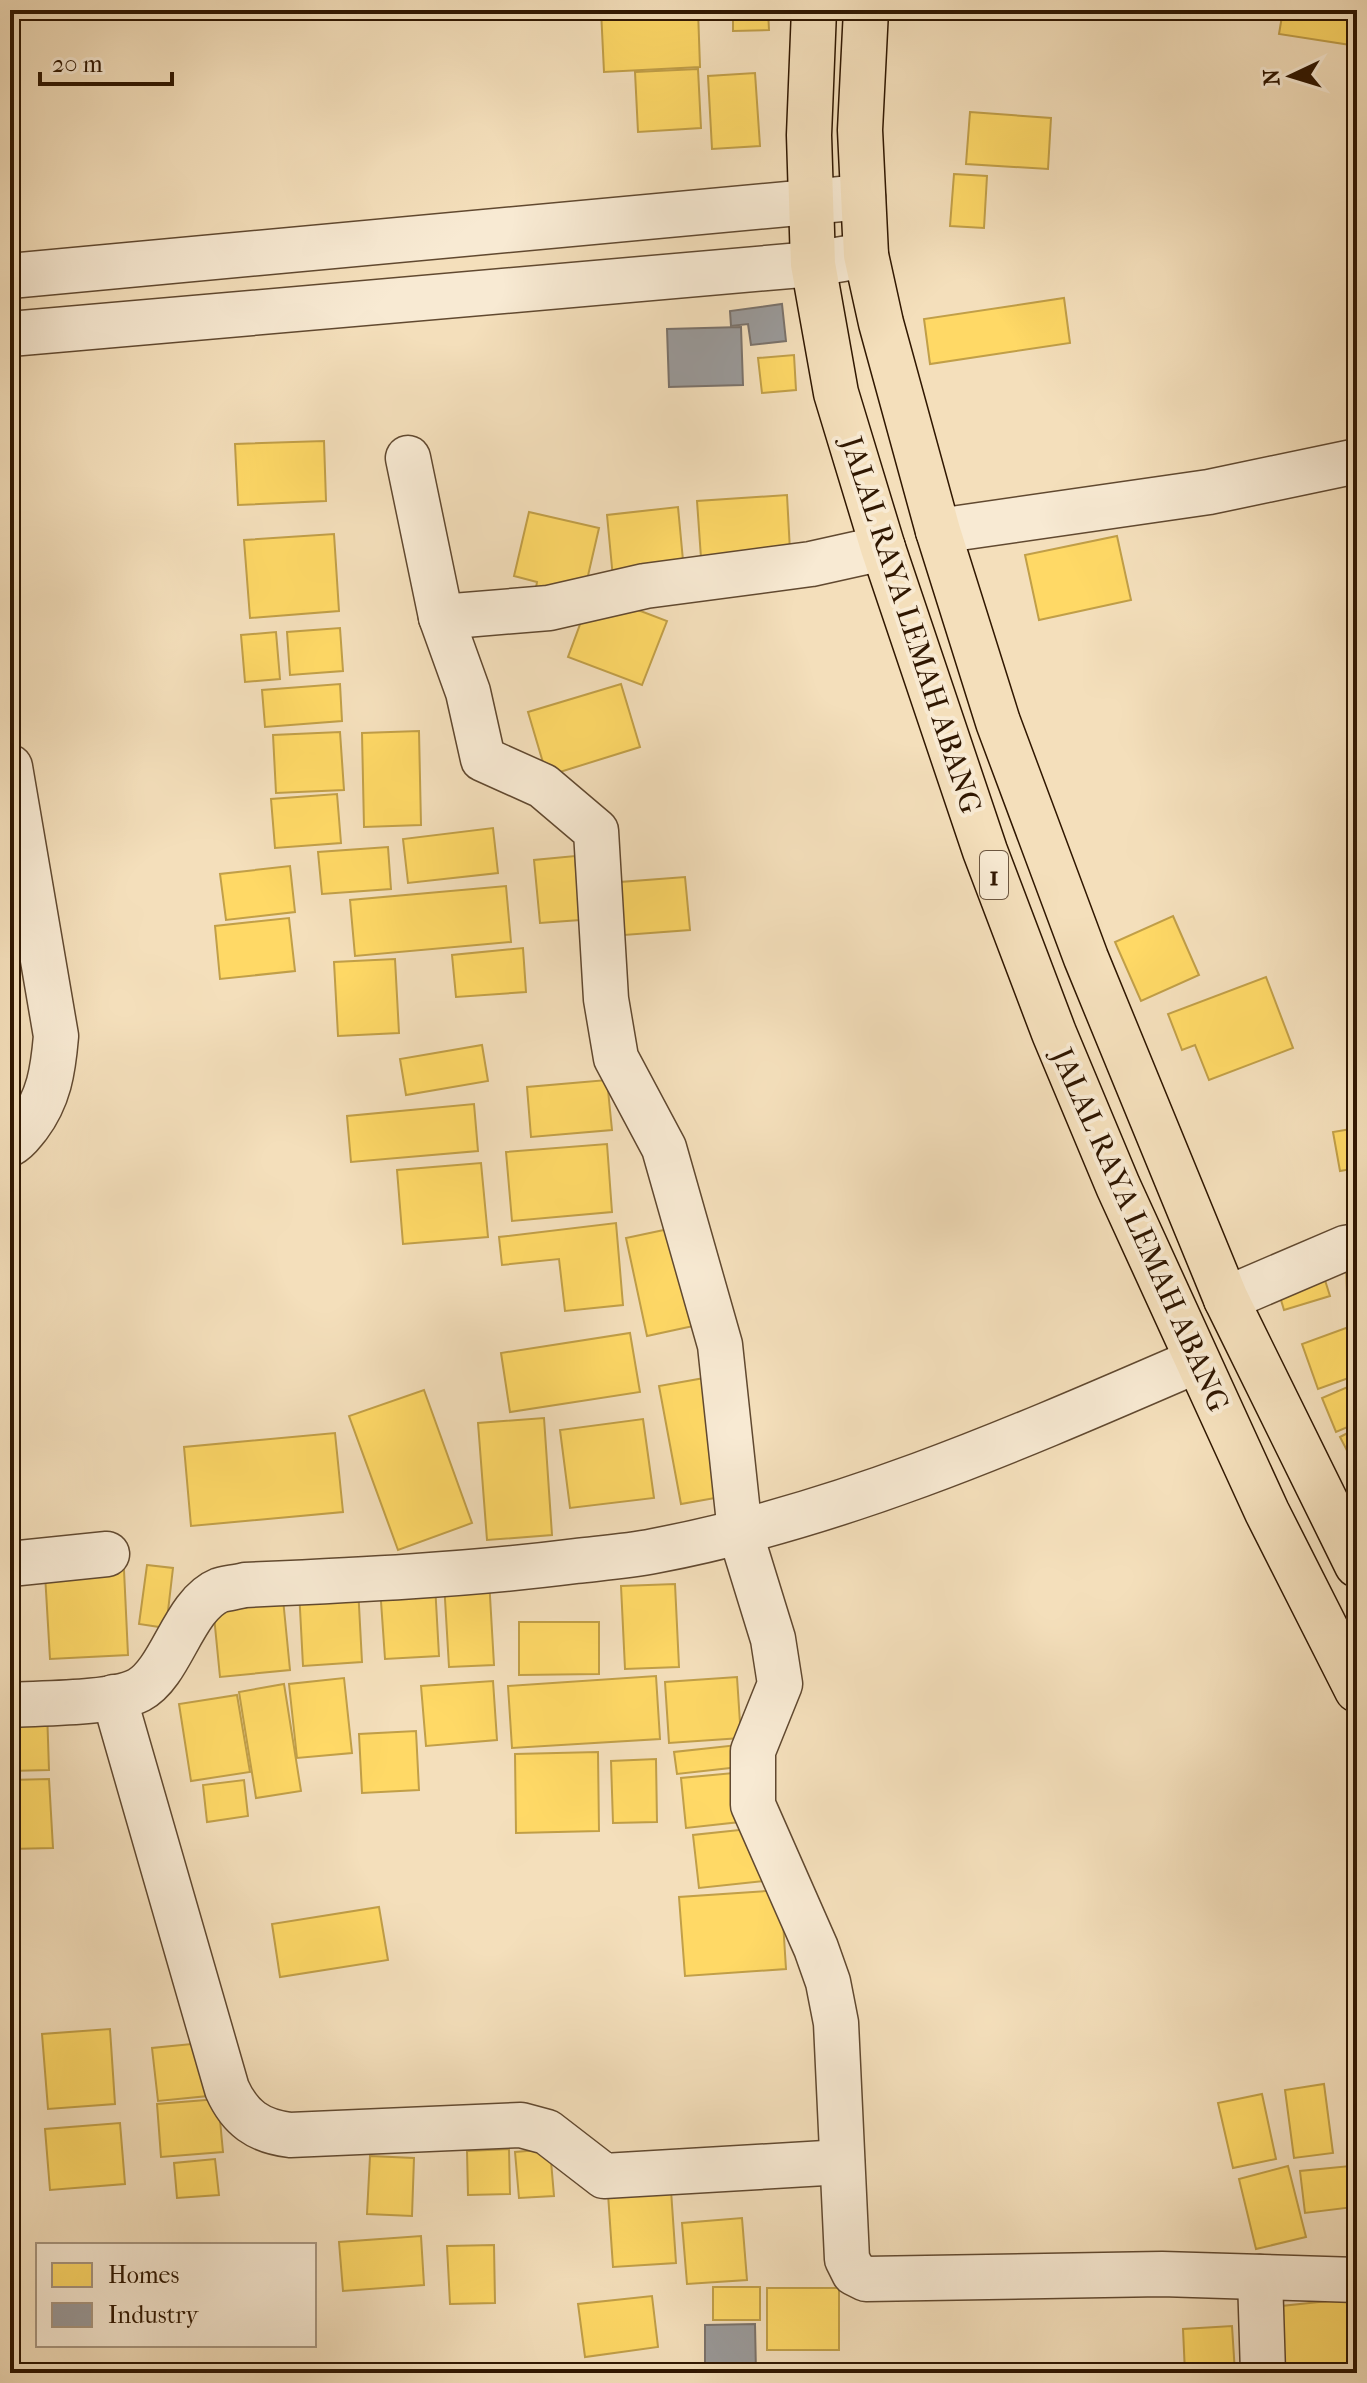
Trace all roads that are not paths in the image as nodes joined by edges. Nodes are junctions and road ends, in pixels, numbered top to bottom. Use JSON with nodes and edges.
{"nodes":[{"id":1,"x":814,"y":10,"type":"edge"},
{"id":2,"x":866,"y":10,"type":"edge"},
{"id":3,"x":863,"y":197,"type":"junction"},
{"id":4,"x":810,"y":200,"type":"junction"},
{"id":5,"x":866,"y":255,"type":"junction"},
{"id":6,"x":813,"y":264,"type":"junction"},
{"id":7,"x":10,"y":276,"type":"edge"},
{"id":8,"x":10,"y":334,"type":"edge"},
{"id":9,"x":408,"y":458,"type":"dead end"},
{"id":10,"x":1357,"y":461,"type":"edge"},
{"id":11,"x":938,"y":531,"type":"junction"},
{"id":12,"x":883,"y":548,"type":"junction"},
{"id":13,"x":441,"y":617,"type":"junction"},
{"id":14,"x":10,"y":767,"type":"edge"},
{"id":15,"x":10,"y":1144,"type":"edge"},
{"id":16,"x":1357,"y":1246,"type":"edge"},
{"id":17,"x":1226,"y":1299,"type":"junction"},
{"id":18,"x":1196,"y":1361,"type":"junction"},
{"id":19,"x":740,"y":1532,"type":"junction"},
{"id":20,"x":107,"y":1554,"type":"dead end"},
{"id":21,"x":10,"y":1564,"type":"edge"},
{"id":22,"x":1357,"y":1565,"type":"edge"},
{"id":23,"x":1357,"y":1690,"type":"edge"},
{"id":24,"x":114,"y":1697,"type":"junction"},
{"id":25,"x":10,"y":1705,"type":"edge"},
{"id":26,"x":842,"y":2162,"type":"junction"},
{"id":27,"x":1260,"y":2277,"type":"junction"},
{"id":28,"x":1357,"y":2280,"type":"edge"},
{"id":29,"x":1263,"y":2373,"type":"edge"}],
"edges":[{"from":1,"to":4,"type":"highway","name":"JALAL RAYA LEMAH ABANG","number":"1"},
{"from":2,"to":3,"type":"highway","name":"JALAL RAYA LEMAH ABANG","number":"1"},
{"from":3,"to":4,"type":"street"},
{"from":3,"to":5,"type":"highway","name":"JALAL RAYA LEMAH ABANG","number":"1"},
{"from":4,"to":6,"type":"highway","name":"JALAL RAYA LEMAH ABANG","number":"1"},
{"from":4,"to":7,"type":"street"},
{"from":5,"to":6,"type":"street"},
{"from":5,"to":11,"type":"highway","name":"JALAL RAYA LEMAH ABANG","number":"1"},
{"from":6,"to":8,"type":"street"},
{"from":6,"to":12,"type":"highway","name":"JALAL RAYA LEMAH ABANG","number":"1"},
{"from":9,"to":13,"type":"street"},
{"from":10,"to":11,"type":"street"},
{"from":11,"to":17,"type":"highway","name":"JALAL RAYA LEMAH ABANG","number":"1"},
{"from":12,"to":13,"type":"street"},
{"from":12,"to":18,"type":"highway","name":"JALAL RAYA LEMAH ABANG","number":"1"},
{"from":13,"to":19,"type":"street"},
{"from":14,"to":15,"type":"street"},
{"from":16,"to":17,"type":"street"},
{"from":17,"to":22,"type":"highway","name":"JALAL RAYA LEMAH ABANG","number":"1"},
{"from":18,"to":19,"type":"street"},
{"from":18,"to":23,"type":"highway","name":"JALAL RAYA LEMAH ABANG","number":"1"},
{"from":19,"to":24,"type":"street"},
{"from":19,"to":26,"type":"street"},
{"from":20,"to":21,"type":"street"},
{"from":24,"to":25,"type":"street"},
{"from":24,"to":26,"type":"street"},
{"from":26,"to":27,"type":"street"},
{"from":27,"to":28,"type":"street"},
{"from":27,"to":29,"type":"street"}]}
